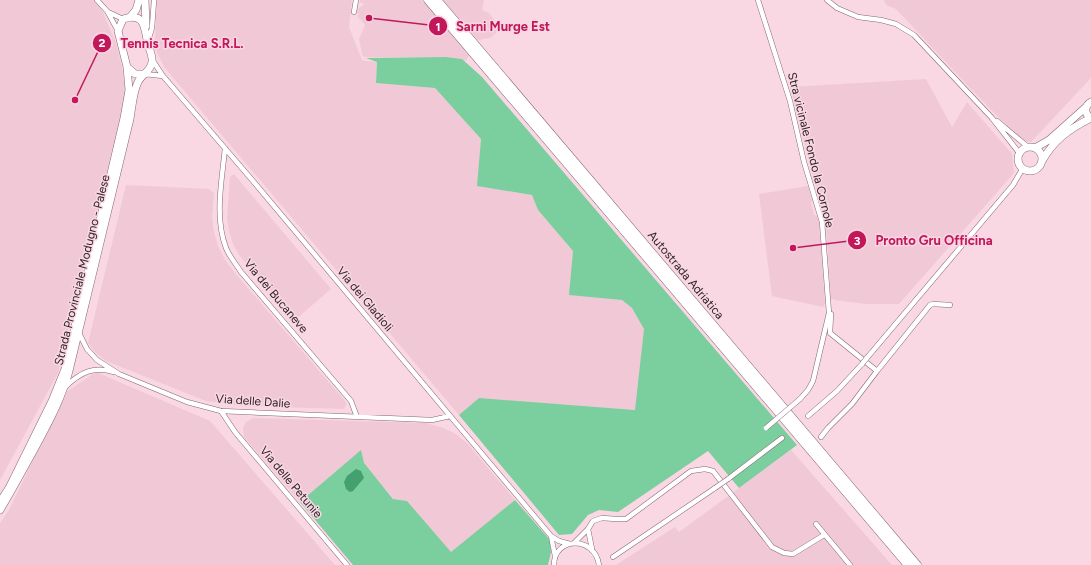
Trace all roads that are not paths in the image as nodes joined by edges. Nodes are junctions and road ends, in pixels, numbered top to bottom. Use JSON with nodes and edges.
{"nodes":[{"id":1,"x":97,"y":0,"type":"edge"},
{"id":2,"x":139,"y":0,"type":"edge"},
{"id":3,"x":145,"y":0,"type":"edge"},
{"id":4,"x":154,"y":0,"type":"edge"},
{"id":5,"x":356,"y":0,"type":"edge"},
{"id":6,"x":428,"y":0,"type":"edge"},
{"id":7,"x":437,"y":0,"type":"edge"},
{"id":8,"x":758,"y":0,"type":"edge"},
{"id":9,"x":827,"y":0,"type":"edge"},
{"id":10,"x":107,"y":11,"type":"junction"},
{"id":11,"x":354,"y":12,"type":"dead end"},
{"id":12,"x":127,"y":18,"type":"junction"},
{"id":13,"x":146,"y":26,"type":"junction"},
{"id":14,"x":118,"y":31,"type":"junction"},
{"id":15,"x":148,"y":43,"type":"junction"},
{"id":16,"x":153,"y":60,"type":"junction"},
{"id":17,"x":127,"y":67,"type":"junction"},
{"id":18,"x":145,"y":74,"type":"junction"},
{"id":19,"x":163,"y":76,"type":"junction"},
{"id":20,"x":1088,"y":104,"type":"edge"},
{"id":21,"x":992,"y":118,"type":"junction"},
{"id":22,"x":1091,"y":118,"type":"edge"},
{"id":23,"x":225,"y":148,"type":"junction"},
{"id":24,"x":1032,"y":148,"type":"junction"},
{"id":25,"x":1020,"y":154,"type":"junction"},
{"id":26,"x":1042,"y":161,"type":"junction"},
{"id":27,"x":1023,"y":168,"type":"junction"},
{"id":28,"x":950,"y":304,"type":"dead end"},
{"id":29,"x":829,"y":313,"type":"junction"},
{"id":30,"x":79,"y":333,"type":"junction"},
{"id":31,"x":877,"y":371,"type":"junction"},
{"id":32,"x":120,"y":374,"type":"junction"},
{"id":33,"x":65,"y":388,"type":"junction"},
{"id":34,"x":221,"y":411,"type":"junction"},
{"id":35,"x":450,"y":416,"type":"junction"},
{"id":36,"x":808,"y":416,"type":"dead end"},
{"id":37,"x":358,"y":417,"type":"junction"},
{"id":38,"x":766,"y":428,"type":"dead end"},
{"id":39,"x":821,"y":437,"type":"dead end"},
{"id":40,"x":782,"y":438,"type":"dead end"},
{"id":41,"x":0,"y":502,"type":"edge"},
{"id":42,"x":0,"y":510,"type":"edge"},
{"id":43,"x":816,"y":524,"type":"dead end"},
{"id":44,"x":588,"y":529,"type":"junction"},
{"id":45,"x":824,"y":535,"type":"junction"},
{"id":46,"x":551,"y":536,"type":"junction"},
{"id":47,"x":572,"y":543,"type":"junction"},
{"id":48,"x":592,"y":549,"type":"junction"},
{"id":49,"x":556,"y":557,"type":"junction"},
{"id":50,"x":613,"y":557,"type":"dead end"},
{"id":51,"x":348,"y":565,"type":"edge"},
{"id":52,"x":554,"y":565,"type":"edge"},
{"id":53,"x":598,"y":565,"type":"edge"},
{"id":54,"x":850,"y":565,"type":"edge"},
{"id":55,"x":908,"y":565,"type":"edge"},
{"id":56,"x":917,"y":565,"type":"edge"}],
"edges":[{"from":1,"to":10,"type":"street"},
{"from":2,"to":12,"type":"main road"},
{"from":3,"to":13,"type":"main road"},
{"from":4,"to":15,"type":"street"},
{"from":5,"to":11,"type":"street"},
{"from":6,"to":55,"type":"highway","name":"Autostrada Adriatica"},
{"from":7,"to":56,"type":"highway","name":"Autostrada Adriatica"},
{"from":8,"to":29,"type":"street","name":"Stra vicinale Fondo la Cornole"},
{"from":9,"to":21,"type":"street"},
{"from":10,"to":12,"type":"street"},
{"from":10,"to":14,"type":"street"},
{"from":12,"to":13,"type":"main road"},
{"from":12,"to":14,"type":"main road"},
{"from":13,"to":15,"type":"main road"},
{"from":14,"to":17,"type":"main road","name":"Strada Provinciale Modugno - Palese"},
{"from":15,"to":16,"type":"main road"},
{"from":16,"to":18,"type":"main road","name":"Strada Provinciale Modugno - Palese"},
{"from":16,"to":19,"type":"street","name":"Via dei Gladioli"},
{"from":17,"to":18,"type":"main road"},
{"from":17,"to":41,"type":"main road","name":"Strada Provinciale Modugno - Palese"},
{"from":18,"to":19,"type":"street"},
{"from":18,"to":30,"type":"main road","name":"Strada Provinciale Modugno - Palese"},
{"from":19,"to":23,"type":"street","name":"Via dei Gladioli"},
{"from":20,"to":22,"type":"main road"},
{"from":20,"to":24,"type":"main road"},
{"from":21,"to":24,"type":"street"},
{"from":21,"to":25,"type":"street"},
{"from":22,"to":26,"type":"main road"},
{"from":23,"to":35,"type":"street","name":"Via dei Gladioli"},
{"from":23,"to":37,"type":"street","name":"Via dei Bucaneve"},
{"from":24,"to":25,"type":"main road"},
{"from":24,"to":26,"type":"main road"},
{"from":25,"to":27,"type":"main road"},
{"from":26,"to":27,"type":"main road"},
{"from":27,"to":36,"type":"street","bridge":true},
{"from":28,"to":31,"type":"street"},
{"from":29,"to":31,"type":"street"},
{"from":29,"to":38,"type":"street","name":"Stra vicinale Fondo la Cornole","bridge":true},
{"from":30,"to":32,"type":"street","name":"Via delle Dalie"},
{"from":30,"to":33,"type":"main road","name":"Strada Provinciale Modugno - Palese"},
{"from":31,"to":39,"type":"street"},
{"from":32,"to":33,"type":"street"},
{"from":32,"to":34,"type":"street","name":"Via delle Dalie"},
{"from":33,"to":42,"type":"main road","name":"Strada Provinciale Modugno - Palese"},
{"from":34,"to":37,"type":"street","name":"Via delle Dalie"},
{"from":34,"to":51,"type":"street","name":"Via delle Petunie"},
{"from":35,"to":37,"type":"street","name":"Via delle Dalie"},
{"from":35,"to":46,"type":"street","name":"Via dei Gladioli"},
{"from":40,"to":50,"type":"street","bridge":true},
{"from":43,"to":45,"type":"street"},
{"from":44,"to":45,"type":"street"},
{"from":44,"to":47,"type":"street"},
{"from":44,"to":48,"type":"street"},
{"from":45,"to":54,"type":"street"},
{"from":46,"to":47,"type":"street","name":"Via dei Gladioli"},
{"from":46,"to":49,"type":"street","name":"Via dei Gladioli"},
{"from":47,"to":48,"type":"street","name":"Via dei Gladioli"},
{"from":47,"to":49,"type":"street"},
{"from":48,"to":53,"type":"street"},
{"from":49,"to":52,"type":"street","name":"Via dei Gladioli"}]}
